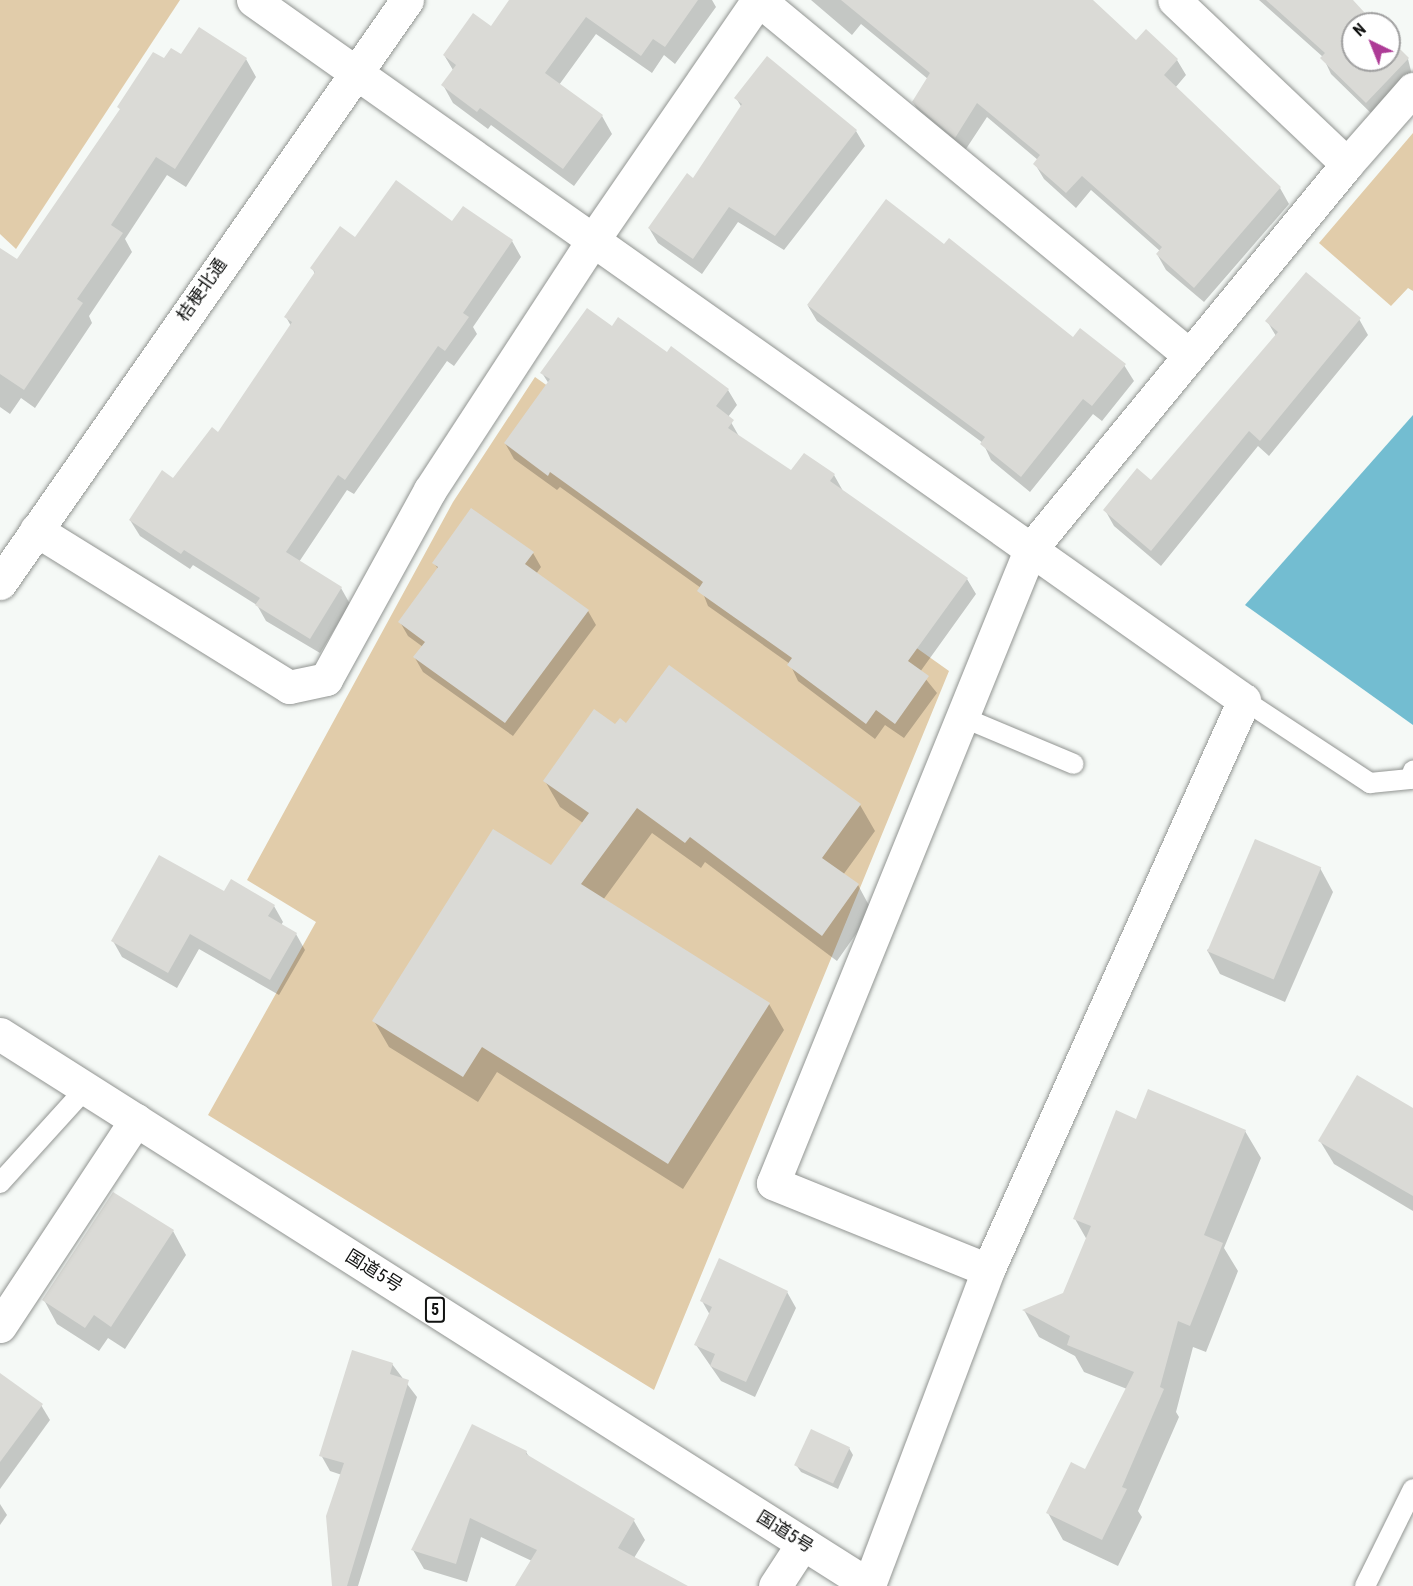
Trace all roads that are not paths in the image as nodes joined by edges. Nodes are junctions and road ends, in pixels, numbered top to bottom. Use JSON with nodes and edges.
{"nodes":[{"id":1,"x":253,"y":0,"type":"edge"},
{"id":2,"x":407,"y":0,"type":"edge"},
{"id":3,"x":758,"y":0,"type":"edge"},
{"id":4,"x":1174,"y":0,"type":"edge"},
{"id":5,"x":357,"y":73,"type":"junction"},
{"id":6,"x":1413,"y":89,"type":"edge"},
{"id":7,"x":1347,"y":164,"type":"junction"},
{"id":8,"x":593,"y":240,"type":"junction"},
{"id":9,"x":1189,"y":355,"type":"junction"},
{"id":10,"x":36,"y":530,"type":"junction"},
{"id":11,"x":1030,"y":550,"type":"junction"},
{"id":12,"x":0,"y":583,"type":"edge"},
{"id":13,"x":1244,"y":700,"type":"junction"},
{"id":14,"x":962,"y":717,"type":"junction"},
{"id":15,"x":1074,"y":764,"type":"dead end"},
{"id":16,"x":1413,"y":771,"type":"edge"},
{"id":17,"x":0,"y":1034,"type":"edge"},
{"id":18,"x":86,"y":1088,"type":"junction"},
{"id":19,"x":136,"y":1120,"type":"junction"},
{"id":20,"x":0,"y":1182,"type":"edge"},
{"id":21,"x":988,"y":1270,"type":"junction"},
{"id":22,"x":0,"y":1326,"type":"edge"},
{"id":23,"x":1413,"y":1489,"type":"edge"},
{"id":24,"x":802,"y":1543,"type":"junction"},
{"id":25,"x":870,"y":1585,"type":"edge"},
{"id":26,"x":775,"y":1586,"type":"edge"},
{"id":27,"x":1365,"y":1586,"type":"edge"}],
"edges":[{"from":1,"to":5,"type":"main road"},
{"from":2,"to":5,"type":"main road","name":"桔梗北通"},
{"from":3,"to":8,"type":"main road"},
{"from":3,"to":9,"type":"main road"},
{"from":4,"to":7,"type":"main road"},
{"from":5,"to":8,"type":"main road"},
{"from":5,"to":10,"type":"main road","name":"桔梗北通"},
{"from":6,"to":7,"type":"main road"},
{"from":7,"to":9,"type":"main road"},
{"from":8,"to":10,"type":"main road"},
{"from":8,"to":11,"type":"main road"},
{"from":9,"to":11,"type":"main road"},
{"from":10,"to":12,"type":"main road","name":"桔梗北通"},
{"from":11,"to":13,"type":"main road"},
{"from":11,"to":14,"type":"main road"},
{"from":13,"to":16,"type":"lane"},
{"from":13,"to":21,"type":"main road"},
{"from":14,"to":15,"type":"lane"},
{"from":14,"to":21,"type":"main road"},
{"from":17,"to":18,"type":"main road","name":"国道5号","number":"5"},
{"from":18,"to":19,"type":"main road","name":"国道5号","number":"5"},
{"from":18,"to":20,"type":"lane"},
{"from":19,"to":22,"type":"main road"},
{"from":19,"to":24,"type":"main road","name":"国道5号","number":"5"},
{"from":21,"to":25,"type":"main road"},
{"from":23,"to":27,"type":"lane"},
{"from":24,"to":25,"type":"main road","name":"国道5号","number":"5"},
{"from":24,"to":26,"type":"main road"}]}
